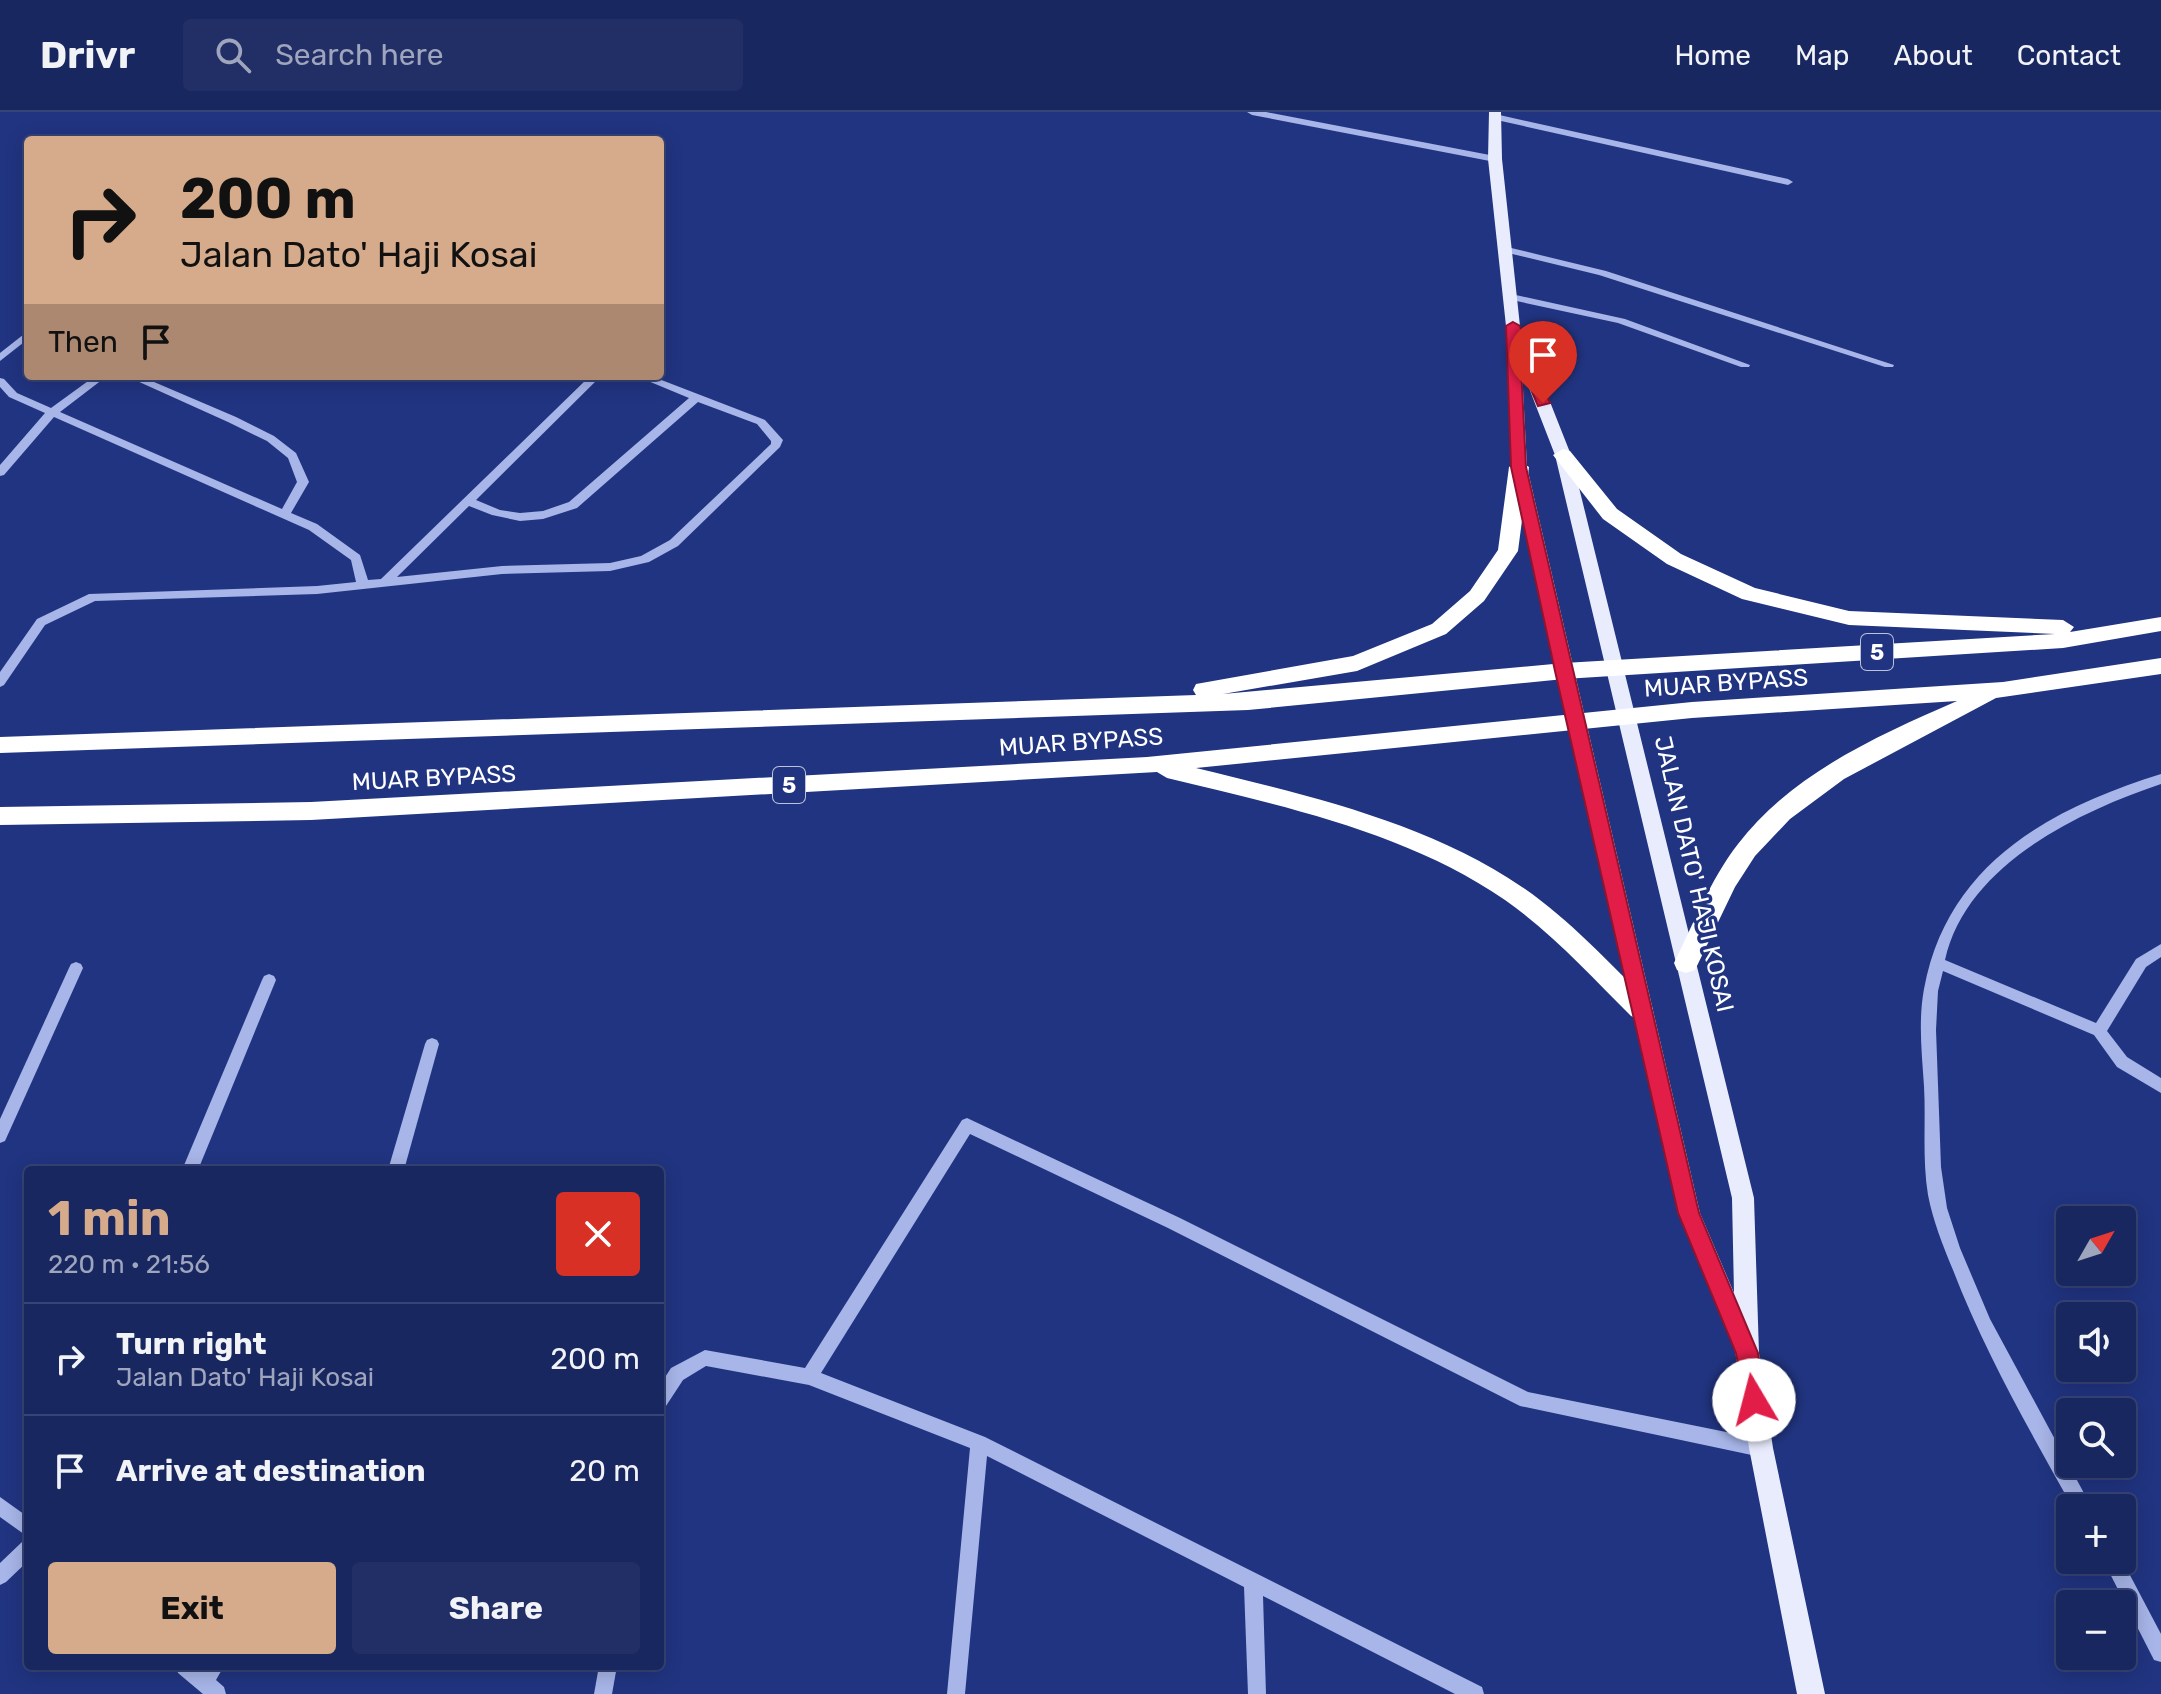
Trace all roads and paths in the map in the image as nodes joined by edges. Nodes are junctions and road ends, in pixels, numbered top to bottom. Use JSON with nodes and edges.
{"nodes":[{"id":1,"x":1252,"y":112,"type":"edge"},
{"id":2,"x":1495,"y":115,"type":"edge"},
{"id":3,"x":1495,"y":159,"type":"junction"},
{"id":4,"x":1788,"y":182,"type":"dead end"},
{"id":5,"x":1507,"y":250,"type":"junction"},
{"id":6,"x":1511,"y":297,"type":"junction"},
{"id":7,"x":1513,"y":326,"type":"junction"},
{"id":8,"x":24,"y":337,"type":"edge"},
{"id":9,"x":0,"y":358,"type":"edge"},
{"id":10,"x":1745,"y":365,"type":"dead end"},
{"id":11,"x":1889,"y":365,"type":"dead end"},
{"id":12,"x":96,"y":380,"type":"edge"},
{"id":13,"x":140,"y":380,"type":"edge"},
{"id":14,"x":592,"y":380,"type":"edge"},
{"id":15,"x":650,"y":380,"type":"edge"},
{"id":16,"x":0,"y":381,"type":"edge"},
{"id":17,"x":694,"y":399,"type":"junction"},
{"id":18,"x":52,"y":412,"type":"junction"},
{"id":19,"x":1563,"y":455,"type":"junction"},
{"id":20,"x":1519,"y":467,"type":"junction"},
{"id":21,"x":0,"y":472,"type":"edge"},
{"id":22,"x":467,"y":501,"type":"junction"},
{"id":23,"x":285,"y":514,"type":"junction"},
{"id":24,"x":384,"y":583,"type":"junction"},
{"id":25,"x":363,"y":585,"type":"junction"},
{"id":26,"x":2161,"y":624,"type":"edge"},
{"id":27,"x":2136,"y":629,"type":"junction"},
{"id":28,"x":2161,"y":666,"type":"edge"},
{"id":29,"x":1617,"y":668,"type":"junction"},
{"id":30,"x":1564,"y":671,"type":"junction"},
{"id":31,"x":0,"y":682,"type":"edge"},
{"id":32,"x":2003,"y":690,"type":"junction"},
{"id":33,"x":1114,"y":704,"type":"junction"},
{"id":34,"x":1629,"y":716,"type":"junction"},
{"id":35,"x":1576,"y":722,"type":"junction"},
{"id":36,"x":0,"y":745,"type":"edge"},
{"id":37,"x":1147,"y":765,"type":"junction"},
{"id":38,"x":2161,"y":779,"type":"edge"},
{"id":39,"x":0,"y":816,"type":"edge"},
{"id":40,"x":2161,"y":950,"type":"edge"},
{"id":41,"x":1686,"y":963,"type":"junction"},
{"id":42,"x":1938,"y":963,"type":"junction"},
{"id":43,"x":76,"y":968,"type":"dead end"},
{"id":44,"x":269,"y":980,"type":"dead end"},
{"id":45,"x":1640,"y":1009,"type":"junction"},
{"id":46,"x":2099,"y":1031,"type":"junction"},
{"id":47,"x":432,"y":1044,"type":"dead end"},
{"id":48,"x":2161,"y":1086,"type":"edge"},
{"id":49,"x":0,"y":1136,"type":"edge"},
{"id":50,"x":192,"y":1166,"type":"edge"},
{"id":51,"x":397,"y":1166,"type":"edge"},
{"id":52,"x":1747,"y":1353,"type":"junction"},
{"id":53,"x":809,"y":1377,"type":"junction"},
{"id":54,"x":664,"y":1394,"type":"edge"},
{"id":55,"x":979,"y":1443,"type":"junction"},
{"id":56,"x":1761,"y":1448,"type":"junction"},
{"id":57,"x":2075,"y":1494,"type":"edge"},
{"id":58,"x":0,"y":1506,"type":"edge"},
{"id":59,"x":24,"y":1525,"type":"edge"},
{"id":60,"x":24,"y":1552,"type":"edge"},
{"id":61,"x":2119,"y":1574,"type":"edge"},
{"id":62,"x":0,"y":1576,"type":"edge"},
{"id":63,"x":1253,"y":1580,"type":"junction"},
{"id":64,"x":2161,"y":1653,"type":"edge"},
{"id":65,"x":190,"y":1670,"type":"edge"},
{"id":66,"x":607,"y":1670,"type":"edge"},
{"id":67,"x":210,"y":1688,"type":"edge"},
{"id":68,"x":603,"y":1694,"type":"edge"},
{"id":69,"x":956,"y":1694,"type":"edge"},
{"id":70,"x":1257,"y":1694,"type":"edge"},
{"id":71,"x":1475,"y":1694,"type":"edge"},
{"id":72,"x":1811,"y":1694,"type":"edge"}],
"edges":[{"from":1,"to":3,"type":"street"},
{"from":2,"to":3,"type":"main road","name":"JALAN DATO' HAJI KOSAI"},
{"from":2,"to":4,"type":"street"},
{"from":3,"to":5,"type":"main road","name":"JALAN DATO' HAJI KOSAI"},
{"from":5,"to":6,"type":"main road","name":"JALAN DATO' HAJI KOSAI"},
{"from":5,"to":11,"type":"street"},
{"from":6,"to":7,"type":"main road","name":"JALAN DATO' HAJI KOSAI"},
{"from":6,"to":10,"type":"street"},
{"from":7,"to":19,"type":"main road","name":"JALAN DATO' HAJI KOSAI"},
{"from":7,"to":20,"type":"main road","name":"JALAN DATO' HAJI KOSAI"},
{"from":8,"to":9,"type":"street"},
{"from":12,"to":18,"type":"street"},
{"from":13,"to":23,"type":"street"},
{"from":14,"to":22,"type":"street"},
{"from":15,"to":17,"type":"street"},
{"from":16,"to":18,"type":"street"},
{"from":17,"to":22,"type":"street"},
{"from":17,"to":24,"type":"street"},
{"from":18,"to":21,"type":"street"},
{"from":18,"to":23,"type":"street"},
{"from":19,"to":27,"type":"highway"},
{"from":19,"to":29,"type":"main road","name":"JALAN DATO' HAJI KOSAI"},
{"from":20,"to":30,"type":"main road","name":"JALAN DATO' HAJI KOSAI"},
{"from":20,"to":33,"type":"highway"},
{"from":22,"to":24,"type":"street"},
{"from":23,"to":25,"type":"street"},
{"from":24,"to":25,"type":"street"},
{"from":25,"to":31,"type":"street"},
{"from":26,"to":27,"type":"highway","name":"MUAR BYPASS","number":"5"},
{"from":27,"to":29,"type":"highway","name":"MUAR BYPASS","number":"5"},
{"from":28,"to":32,"type":"highway","name":"MUAR BYPASS","number":"5"},
{"from":29,"to":30,"type":"highway","name":"MUAR BYPASS","number":"5"},
{"from":29,"to":34,"type":"main road","name":"JALAN DATO' HAJI KOSAI"},
{"from":30,"to":33,"type":"highway","name":"MUAR BYPASS","number":"5"},
{"from":30,"to":35,"type":"main road","name":"JALAN DATO' HAJI KOSAI"},
{"from":32,"to":34,"type":"highway","name":"MUAR BYPASS","number":"5"},
{"from":32,"to":41,"type":"highway"},
{"from":33,"to":36,"type":"highway","name":"MUAR BYPASS","number":"5"},
{"from":34,"to":35,"type":"highway","name":"MUAR BYPASS","number":"5"},
{"from":34,"to":41,"type":"main road","name":"JALAN DATO' HAJI KOSAI"},
{"from":35,"to":37,"type":"highway","name":"MUAR BYPASS","number":"5"},
{"from":35,"to":45,"type":"main road","name":"JALAN DATO' HAJI KOSAI"},
{"from":37,"to":39,"type":"highway","name":"MUAR BYPASS","number":"5"},
{"from":37,"to":45,"type":"highway"},
{"from":38,"to":42,"type":"street"},
{"from":40,"to":46,"type":"street"},
{"from":41,"to":52,"type":"main road","name":"JALAN DATO' HAJI KOSAI"},
{"from":42,"to":46,"type":"street"},
{"from":42,"to":57,"type":"street"},
{"from":43,"to":49,"type":"street"},
{"from":44,"to":50,"type":"street"},
{"from":45,"to":52,"type":"main road","name":"JALAN DATO' HAJI KOSAI"},
{"from":46,"to":48,"type":"street"},
{"from":47,"to":51,"type":"street"},
{"from":52,"to":56,"type":"main road","name":"JALAN DATO' HAJI KOSAI"},
{"from":53,"to":54,"type":"street"},
{"from":53,"to":55,"type":"street"},
{"from":53,"to":56,"type":"street"},
{"from":55,"to":63,"type":"street"},
{"from":55,"to":69,"type":"street"},
{"from":56,"to":72,"type":"main road","name":"JALAN DATO' HAJI KOSAI"},
{"from":58,"to":59,"type":"street"},
{"from":60,"to":62,"type":"street"},
{"from":61,"to":64,"type":"street"},
{"from":63,"to":70,"type":"street"},
{"from":63,"to":71,"type":"street"},
{"from":65,"to":67,"type":"street"},
{"from":66,"to":68,"type":"street"}]}
